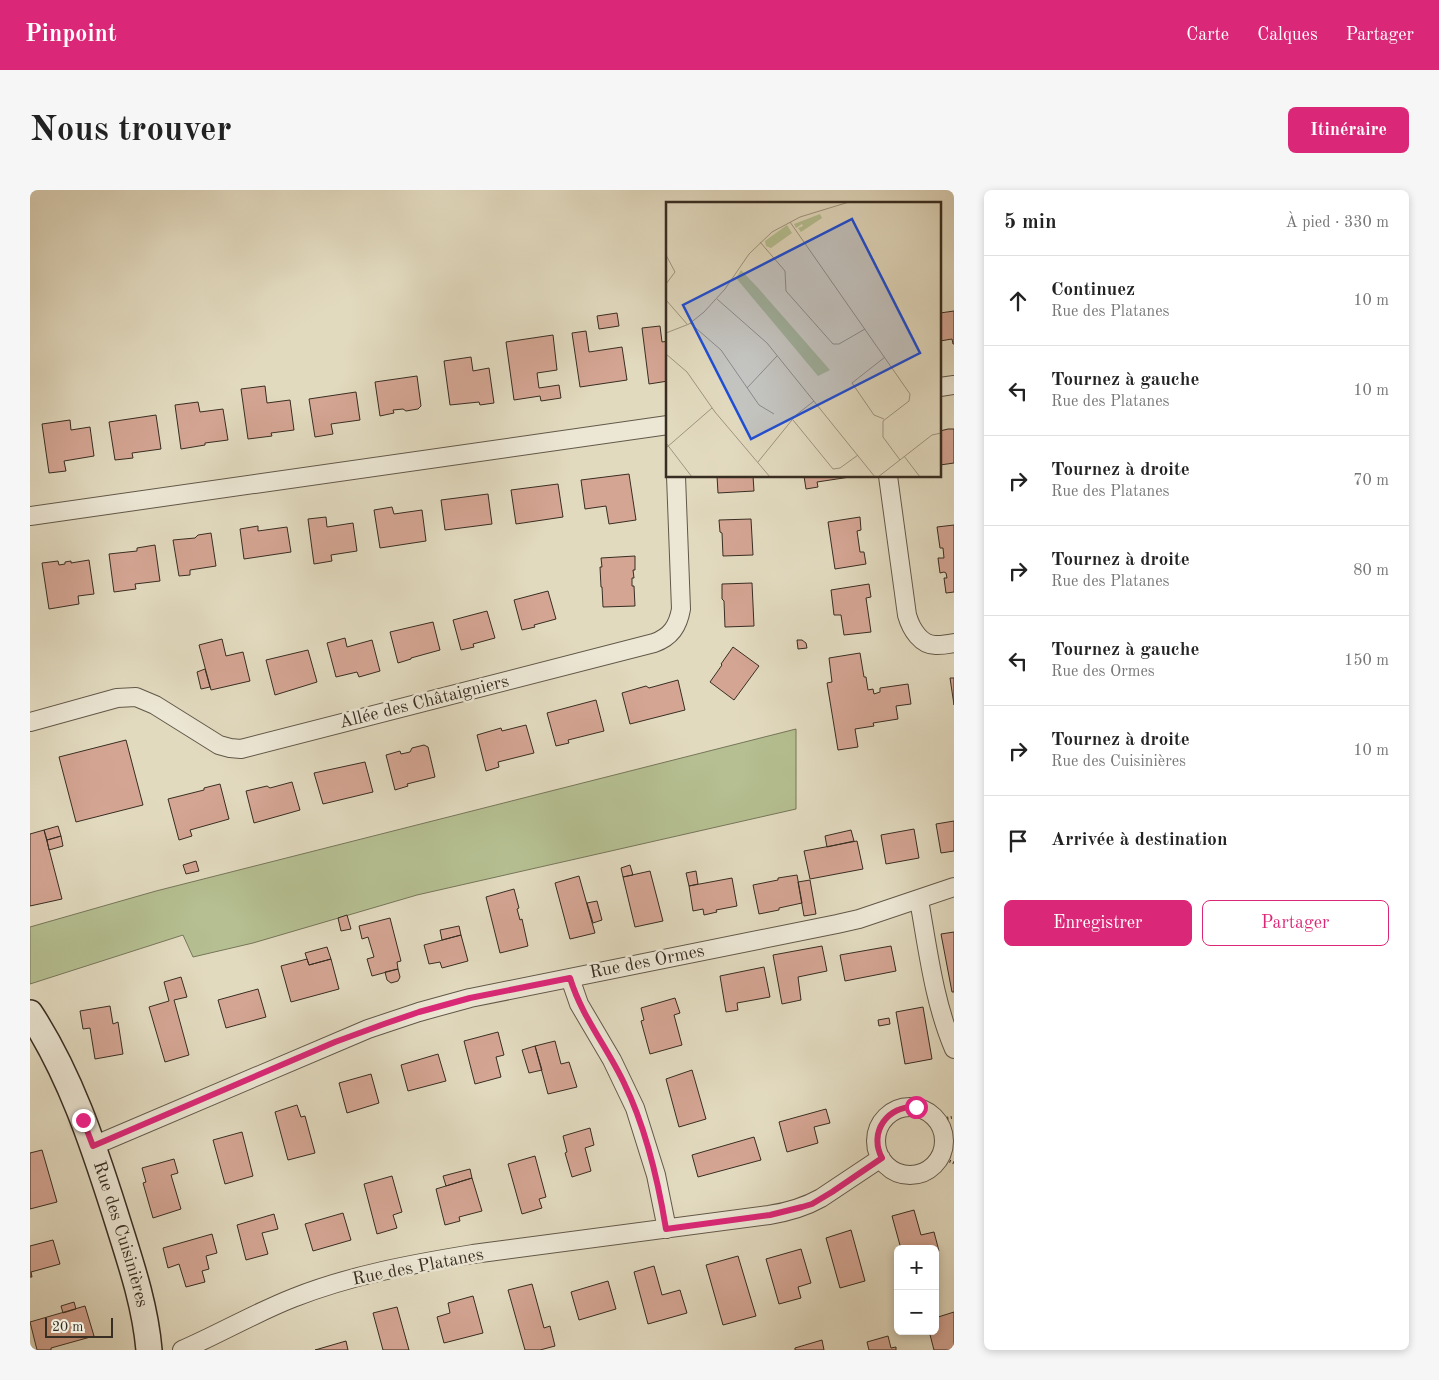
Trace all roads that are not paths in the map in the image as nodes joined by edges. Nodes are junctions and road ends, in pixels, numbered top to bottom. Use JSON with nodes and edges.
{"nodes":[{"id":1,"x":666,"y":425,"type":"edge"},
{"id":2,"x":676,"y":478,"type":"edge"},
{"id":3,"x":888,"y":478,"type":"edge"},
{"id":4,"x":30,"y":516,"type":"edge"},
{"id":5,"x":954,"y":643,"type":"edge"},
{"id":6,"x":30,"y":722,"type":"edge"},
{"id":7,"x":954,"y":887,"type":"edge"},
{"id":8,"x":918,"y":900,"type":"junction"},
{"id":9,"x":570,"y":978,"type":"junction"},
{"id":10,"x":30,"y":1013,"type":"edge"},
{"id":11,"x":954,"y":1050,"type":"edge"},
{"id":12,"x":946,"y":1119,"type":"edge"},
{"id":13,"x":93,"y":1146,"type":"junction"},
{"id":14,"x":882,"y":1158,"type":"junction"},
{"id":15,"x":947,"y":1160,"type":"edge"},
{"id":16,"x":666,"y":1229,"type":"junction"},
{"id":17,"x":149,"y":1350,"type":"edge"},
{"id":18,"x":182,"y":1350,"type":"edge"}],
"edges":[{"from":1,"to":4,"type":"street"},
{"from":2,"to":6,"type":"street","name":"Allée des Châtaigniers"},
{"from":3,"to":5,"type":"street"},
{"from":7,"to":8,"type":"street","name":"Rue des Ormes"},
{"from":8,"to":9,"type":"street","name":"Rue des Ormes"},
{"from":8,"to":11,"type":"street"},
{"from":9,"to":13,"type":"street","name":"Rue des Ormes"},
{"from":9,"to":16,"type":"street"},
{"from":10,"to":13,"type":"street","name":"Rue des Cuisinières"},
{"from":12,"to":14,"type":"street"},
{"from":12,"to":15,"type":"street"},
{"from":13,"to":17,"type":"street","name":"Rue des Cuisinières"},
{"from":14,"to":15,"type":"street"},
{"from":14,"to":16,"type":"street","name":"Rue des Platanes"},
{"from":16,"to":18,"type":"street","name":"Rue des Platanes"}]}
